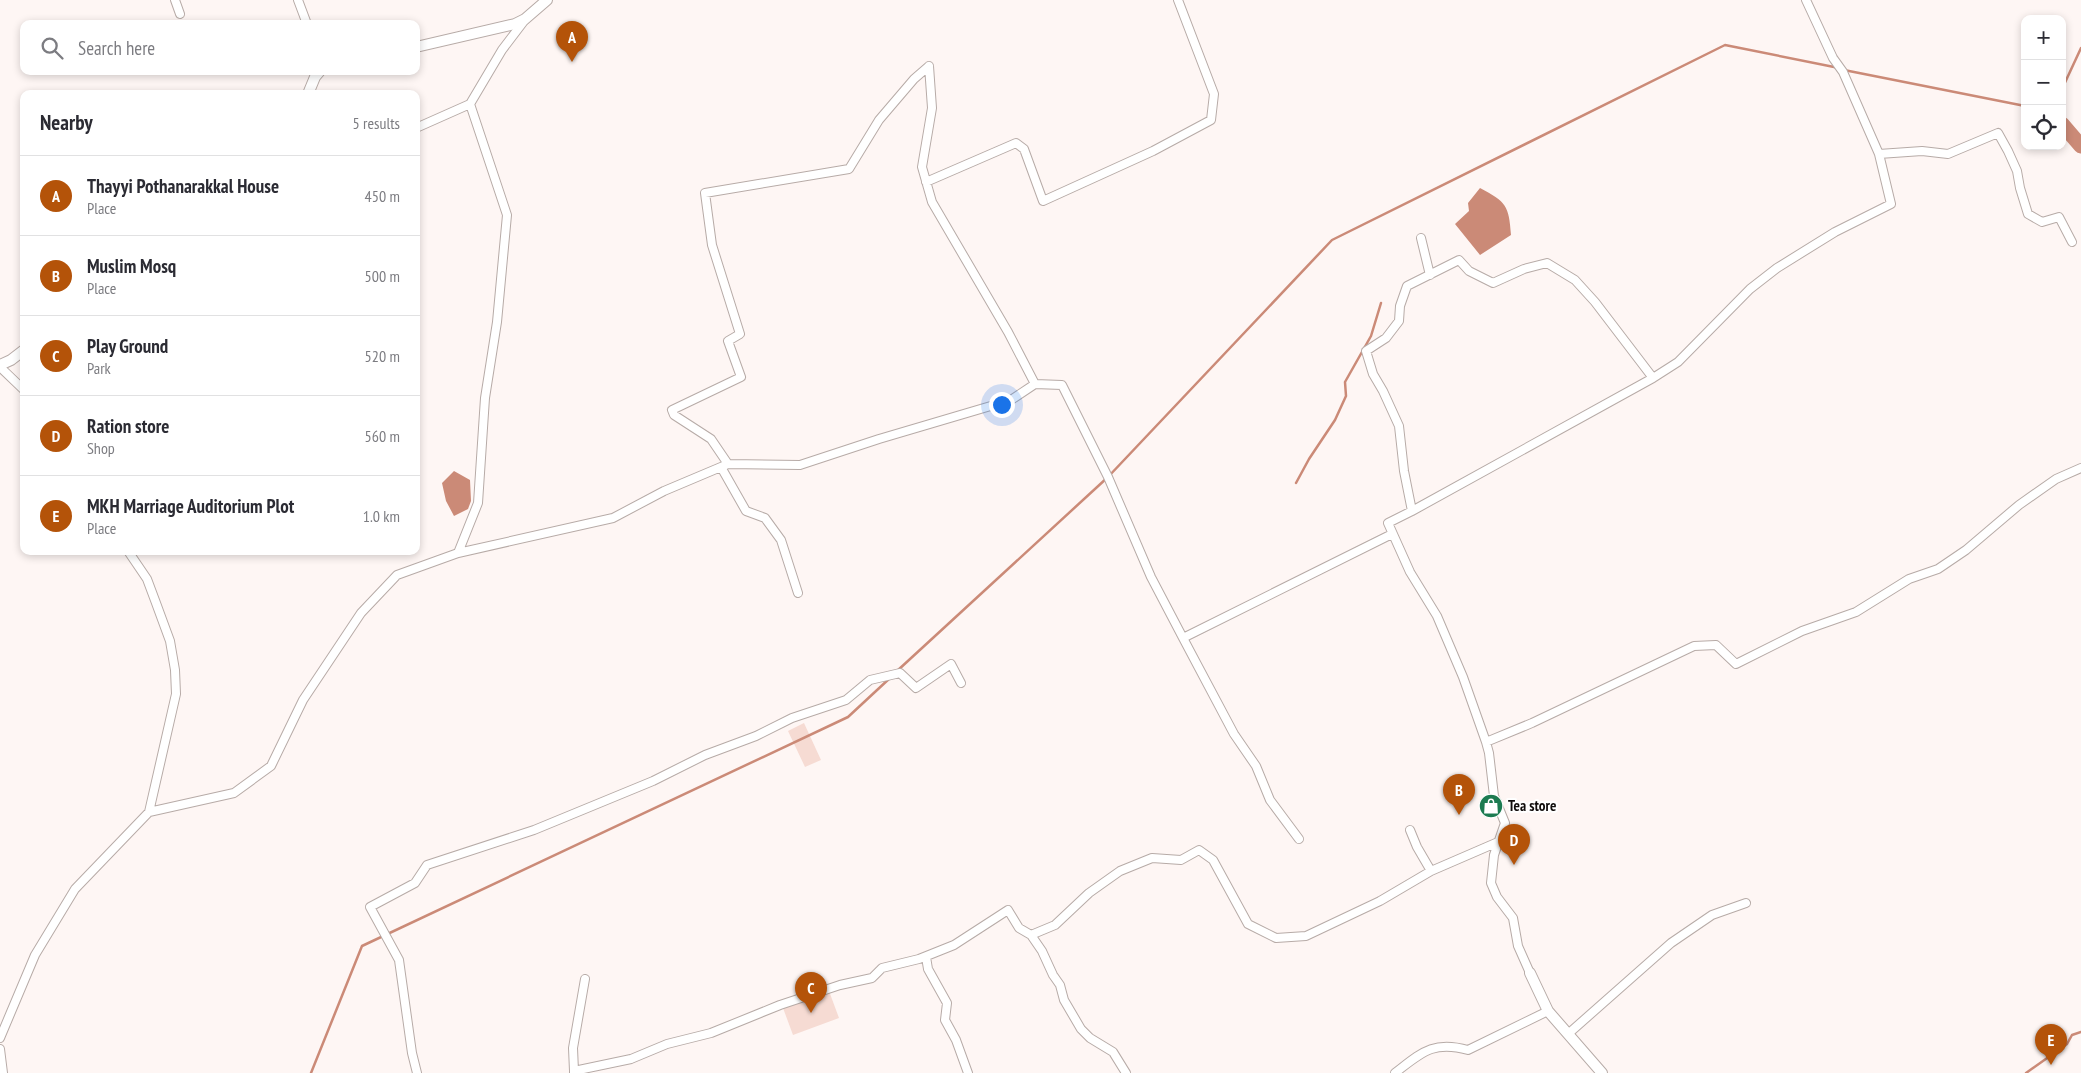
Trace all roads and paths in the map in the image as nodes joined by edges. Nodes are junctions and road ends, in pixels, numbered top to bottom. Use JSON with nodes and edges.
{"nodes":[{"id":1,"x":174,"y":0,"type":"edge"},
{"id":2,"x":298,"y":0,"type":"edge"},
{"id":3,"x":547,"y":0,"type":"edge"},
{"id":4,"x":1178,"y":0,"type":"edge"},
{"id":5,"x":1806,"y":0,"type":"edge"},
{"id":6,"x":180,"y":14,"type":"dead end"},
{"id":7,"x":525,"y":19,"type":"junction"},
{"id":8,"x":305,"y":20,"type":"edge"},
{"id":9,"x":420,"y":47,"type":"edge"},
{"id":10,"x":317,"y":75,"type":"edge"},
{"id":11,"x":310,"y":90,"type":"edge"},
{"id":12,"x":470,"y":104,"type":"junction"},
{"id":13,"x":420,"y":126,"type":"edge"},
{"id":14,"x":1879,"y":154,"type":"junction"},
{"id":15,"x":926,"y":182,"type":"junction"},
{"id":16,"x":1422,"y":238,"type":"dead end"},
{"id":17,"x":2072,"y":242,"type":"dead end"},
{"id":18,"x":1430,"y":275,"type":"junction"},
{"id":19,"x":20,"y":353,"type":"edge"},
{"id":20,"x":0,"y":366,"type":"edge"},
{"id":21,"x":1653,"y":378,"type":"junction"},
{"id":22,"x":1035,"y":384,"type":"junction"},
{"id":23,"x":20,"y":386,"type":"edge"},
{"id":24,"x":724,"y":466,"type":"junction"},
{"id":25,"x":2081,"y":468,"type":"edge"},
{"id":26,"x":1412,"y":511,"type":"junction"},
{"id":27,"x":1392,"y":534,"type":"junction"},
{"id":28,"x":458,"y":553,"type":"junction"},
{"id":29,"x":131,"y":555,"type":"edge"},
{"id":30,"x":798,"y":593,"type":"dead end"},
{"id":31,"x":1183,"y":638,"type":"junction"},
{"id":32,"x":962,"y":683,"type":"dead end"},
{"id":33,"x":1486,"y":742,"type":"junction"},
{"id":34,"x":149,"y":812,"type":"junction"},
{"id":35,"x":1410,"y":830,"type":"dead end"},
{"id":36,"x":1299,"y":839,"type":"dead end"},
{"id":37,"x":1498,"y":842,"type":"junction"},
{"id":38,"x":1431,"y":871,"type":"junction"},
{"id":39,"x":1746,"y":903,"type":"dead end"},
{"id":40,"x":1031,"y":935,"type":"junction"},
{"id":41,"x":926,"y":957,"type":"junction"},
{"id":42,"x":1530,"y":973,"type":"joint"},
{"id":43,"x":585,"y":979,"type":"dead end"},
{"id":44,"x":1548,"y":1011,"type":"junction"},
{"id":45,"x":1568,"y":1034,"type":"junction"},
{"id":46,"x":0,"y":1038,"type":"edge"},
{"id":47,"x":0,"y":1049,"type":"edge"},
{"id":48,"x":574,"y":1072,"type":"edge"},
{"id":49,"x":4,"y":1073,"type":"edge"},
{"id":50,"x":417,"y":1073,"type":"edge"},
{"id":51,"x":968,"y":1073,"type":"edge"},
{"id":52,"x":1126,"y":1073,"type":"edge"},
{"id":53,"x":1394,"y":1073,"type":"edge"},
{"id":54,"x":1602,"y":1073,"type":"edge"}],
"edges":[{"from":1,"to":6,"type":"street"},
{"from":2,"to":8,"type":"street"},
{"from":3,"to":7,"type":"main road"},
{"from":4,"to":15,"type":"street"},
{"from":5,"to":14,"type":"street"},
{"from":7,"to":9,"type":"main road"},
{"from":7,"to":12,"type":"street"},
{"from":10,"to":11,"type":"main road"},
{"from":12,"to":13,"type":"street"},
{"from":12,"to":28,"type":"street"},
{"from":14,"to":17,"type":"street"},
{"from":14,"to":21,"type":"street"},
{"from":15,"to":22,"type":"street"},
{"from":15,"to":24,"type":"street"},
{"from":16,"to":18,"type":"street"},
{"from":18,"to":21,"type":"street"},
{"from":18,"to":26,"type":"street"},
{"from":19,"to":20,"type":"main road"},
{"from":20,"to":23,"type":"street"},
{"from":21,"to":26,"type":"street"},
{"from":22,"to":24,"type":"street"},
{"from":22,"to":31,"type":"street"},
{"from":24,"to":28,"type":"street"},
{"from":24,"to":30,"type":"street"},
{"from":25,"to":33,"type":"street"},
{"from":26,"to":27,"type":"street"},
{"from":27,"to":31,"type":"street"},
{"from":27,"to":33,"type":"street"},
{"from":28,"to":34,"type":"street"},
{"from":29,"to":34,"type":"street"},
{"from":31,"to":36,"type":"street"},
{"from":32,"to":50,"type":"street"},
{"from":33,"to":37,"type":"street"},
{"from":34,"to":46,"type":"street"},
{"from":35,"to":38,"type":"street"},
{"from":37,"to":38,"type":"street"},
{"from":37,"to":42,"type":"street"},
{"from":38,"to":40,"type":"street"},
{"from":39,"to":45,"type":"street"},
{"from":40,"to":41,"type":"street"},
{"from":40,"to":52,"type":"street"},
{"from":41,"to":48,"type":"street"},
{"from":41,"to":51,"type":"street"},
{"from":42,"to":44,"type":"main road"},
{"from":43,"to":48,"type":"street"},
{"from":44,"to":45,"type":"main road"},
{"from":44,"to":53,"type":"street"},
{"from":45,"to":54,"type":"main road"},
{"from":47,"to":49,"type":"street"}]}
